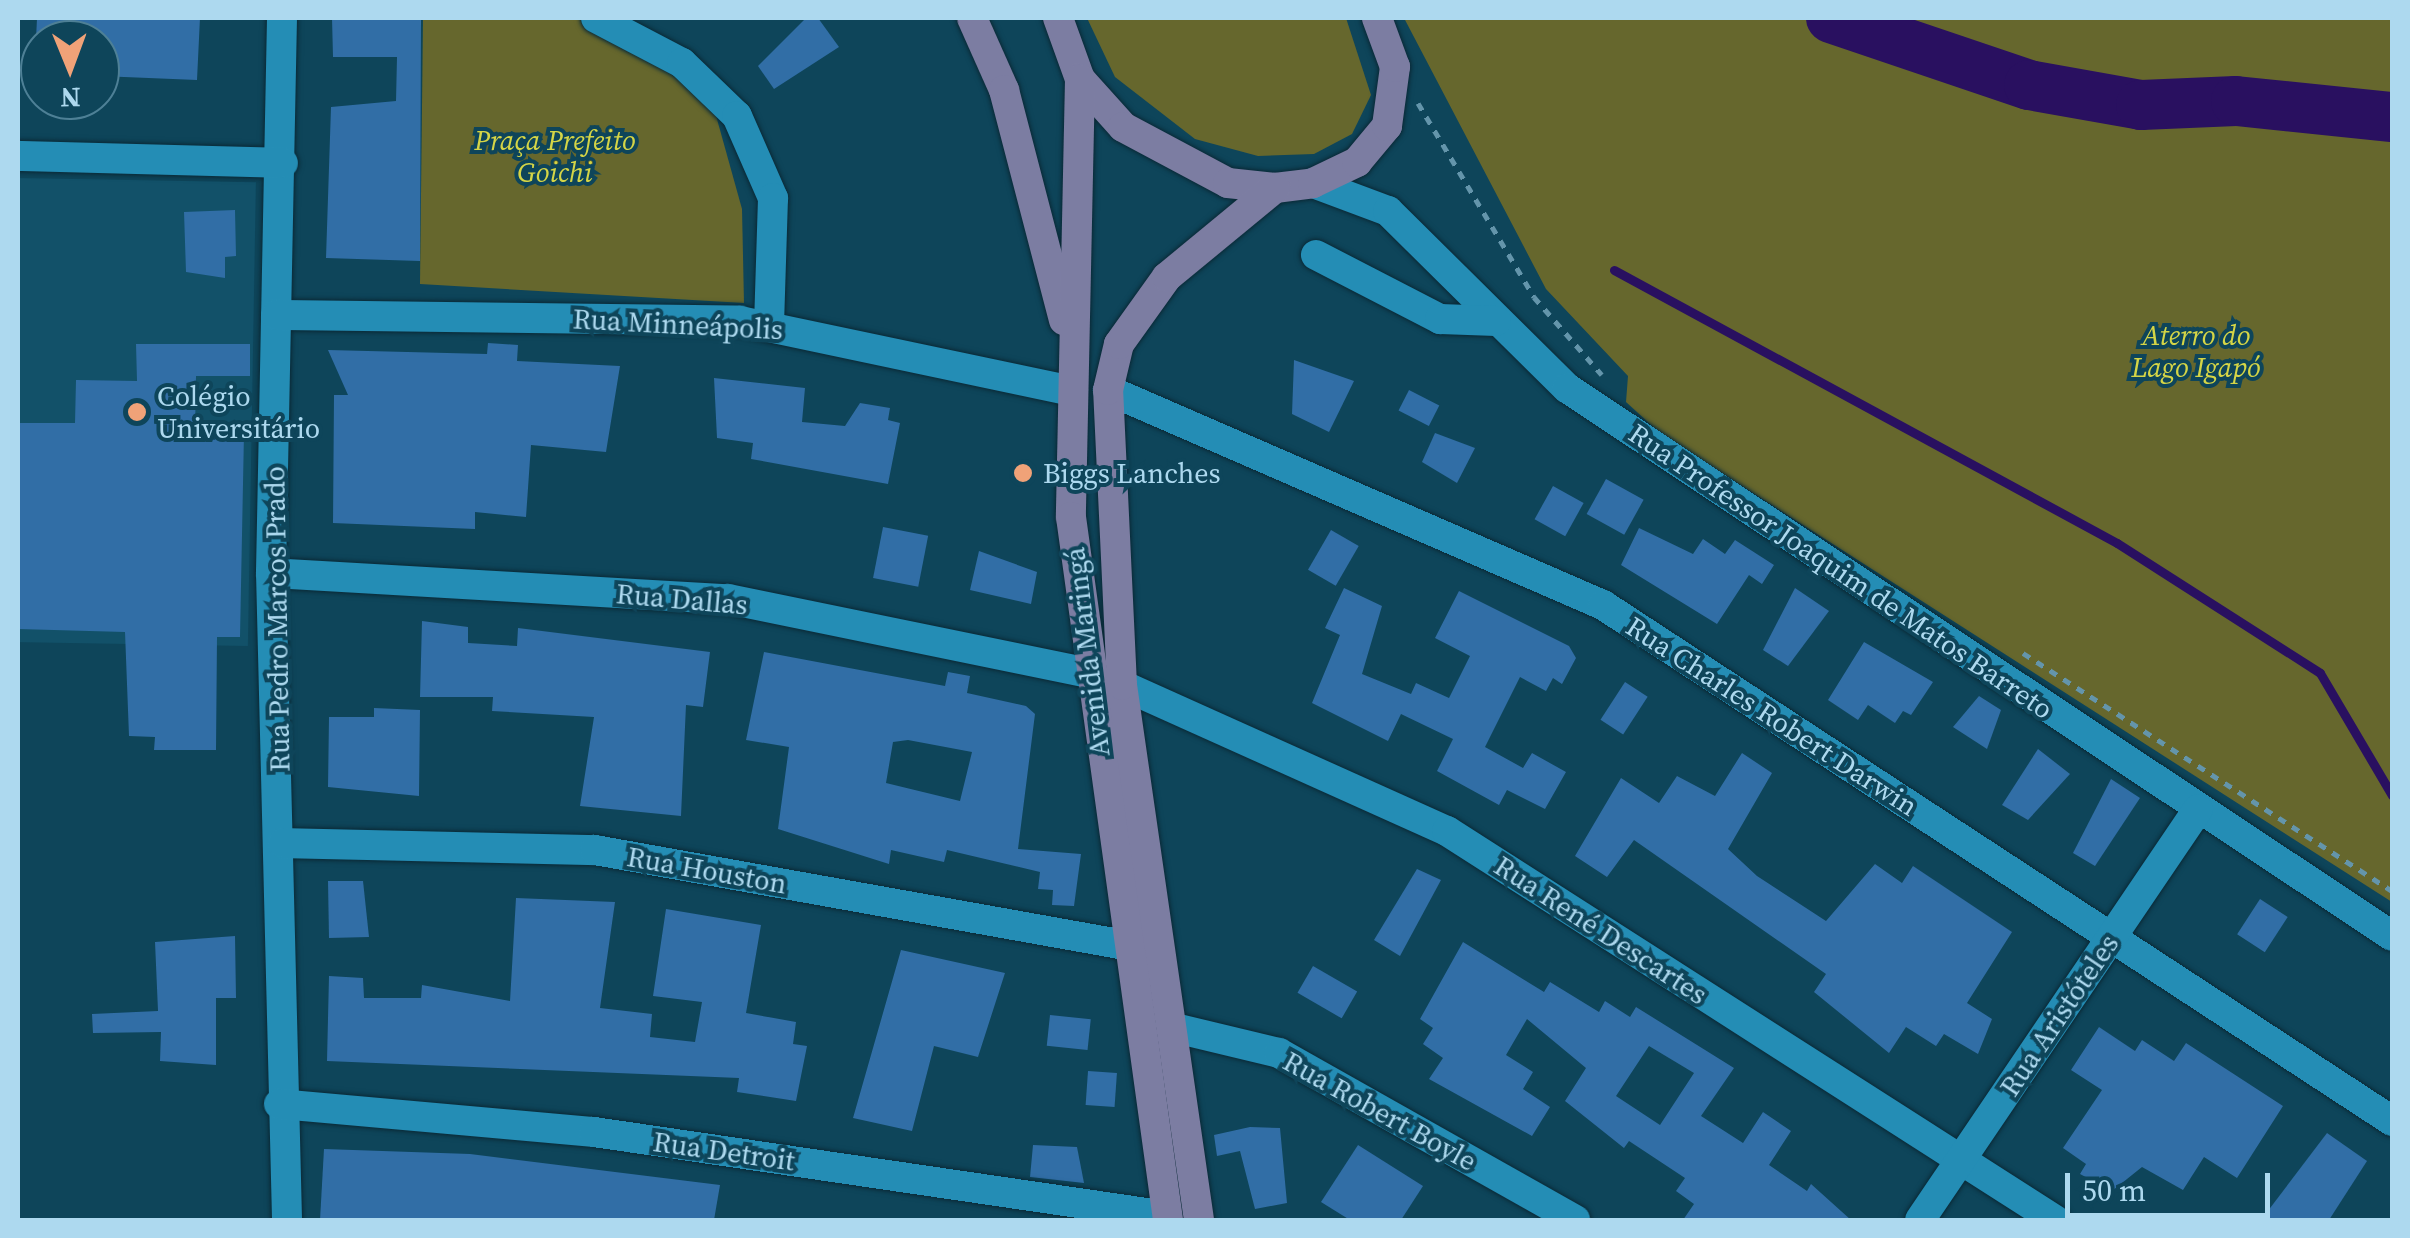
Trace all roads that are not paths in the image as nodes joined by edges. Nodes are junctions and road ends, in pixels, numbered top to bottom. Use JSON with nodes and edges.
{"nodes":[{"id":1,"x":282,"y":18,"type":"edge"},
{"id":2,"x":596,"y":18,"type":"edge"},
{"id":3,"x":972,"y":18,"type":"edge"},
{"id":4,"x":1377,"y":18,"type":"edge"},
{"id":5,"x":1055,"y":20,"type":"edge"},
{"id":6,"x":1080,"y":80,"type":"junction"},
{"id":7,"x":18,"y":156,"type":"edge"},
{"id":8,"x":283,"y":163,"type":"junction"},
{"id":9,"x":1313,"y":184,"type":"junction"},
{"id":10,"x":1275,"y":188,"type":"junction"},
{"id":11,"x":1316,"y":255,"type":"dead end"},
{"id":12,"x":276,"y":316,"type":"junction"},
{"id":13,"x":1496,"y":320,"type":"junction"},
{"id":14,"x":769,"y":326,"type":"junction"},
{"id":15,"x":1073,"y":356,"type":"junction"},
{"id":16,"x":1108,"y":390,"type":"junction"},
{"id":17,"x":1073,"y":391,"type":"junction"},
{"id":18,"x":271,"y":572,"type":"junction"},
{"id":19,"x":1087,"y":673,"type":"junction"},
{"id":20,"x":1122,"y":685,"type":"junction"},
{"id":21,"x":2198,"y":809,"type":"junction"},
{"id":22,"x":283,"y":843,"type":"junction"},
{"id":23,"x":2392,"y":936,"type":"edge"},
{"id":24,"x":2111,"y":938,"type":"junction"},
{"id":25,"x":1125,"y":945,"type":"junction"},
{"id":26,"x":1175,"y":1028,"type":"junction"},
{"id":27,"x":279,"y":1104,"type":"junction"},
{"id":28,"x":2392,"y":1122,"type":"edge"},
{"id":29,"x":1960,"y":1160,"type":"junction"},
{"id":30,"x":1167,"y":1218,"type":"edge"},
{"id":31,"x":287,"y":1220,"type":"edge"},
{"id":32,"x":1199,"y":1220,"type":"edge"},
{"id":33,"x":1575,"y":1220,"type":"edge"},
{"id":34,"x":1920,"y":1220,"type":"edge"},
{"id":35,"x":2054,"y":1220,"type":"edge"}],
"edges":[{"from":1,"to":8,"type":"street","name":"Rua Pedro Marcos Prado"},
{"from":2,"to":14,"type":"street"},
{"from":3,"to":15,"type":"main road"},
{"from":4,"to":9,"type":"main road","name":"Avenida Maringá"},
{"from":5,"to":6,"type":"main road","name":"Avenida Maringá"},
{"from":6,"to":10,"type":"main road","name":"Avenida Maringá"},
{"from":6,"to":15,"type":"main road","name":"Avenida Maringá"},
{"from":7,"to":8,"type":"street"},
{"from":8,"to":12,"type":"street","name":"Rua Pedro Marcos Prado"},
{"from":9,"to":10,"type":"main road","name":"Avenida Maringá"},
{"from":9,"to":13,"type":"street","name":"Rua Professor Joaquim de Matos Barreto"},
{"from":10,"to":16,"type":"main road","name":"Avenida Maringá"},
{"from":11,"to":13,"type":"street"},
{"from":12,"to":14,"type":"street","name":"Rua Minneápolis"},
{"from":12,"to":18,"type":"street","name":"Rua Pedro Marcos Prado"},
{"from":13,"to":21,"type":"street","name":"Rua Professor Joaquim de Matos Barreto"},
{"from":14,"to":17,"type":"street","name":"Rua Minneápolis"},
{"from":15,"to":17,"type":"main road","name":"Avenida Maringá"},
{"from":16,"to":20,"type":"main road","name":"Avenida Maringá"},
{"from":16,"to":24,"type":"street","name":"Rua Charles Robert Darwin"},
{"from":17,"to":19,"type":"main road","name":"Avenida Maringá"},
{"from":18,"to":19,"type":"street","name":"Rua Dallas"},
{"from":18,"to":22,"type":"street","name":"Rua Pedro Marcos Prado"},
{"from":19,"to":25,"type":"main road","name":"Avenida Maringá"},
{"from":20,"to":26,"type":"main road","name":"Avenida Maringá"},
{"from":20,"to":29,"type":"street","name":"Rua René Descartes"},
{"from":21,"to":23,"type":"street","name":"Rua Professor Joaquim de Matos Barreto"},
{"from":21,"to":24,"type":"street","name":"Rua Aristóteles"},
{"from":22,"to":25,"type":"street","name":"Rua Houston"},
{"from":22,"to":27,"type":"street","name":"Rua Pedro Marcos Prado"},
{"from":24,"to":28,"type":"street","name":"Rua Charles Robert Darwin"},
{"from":24,"to":29,"type":"street","name":"Rua Aristóteles"},
{"from":25,"to":30,"type":"main road","name":"Avenida Maringá"},
{"from":26,"to":32,"type":"main road","name":"Avenida Maringá"},
{"from":26,"to":33,"type":"street","name":"Rua Robert Boyle"},
{"from":27,"to":30,"type":"street","name":"Rua Detroit"},
{"from":27,"to":31,"type":"street","name":"Rua Pedro Marcos Prado"},
{"from":29,"to":34,"type":"street","name":"Rua Aristóteles"},
{"from":29,"to":35,"type":"street","name":"Rua René Descartes"}]}
